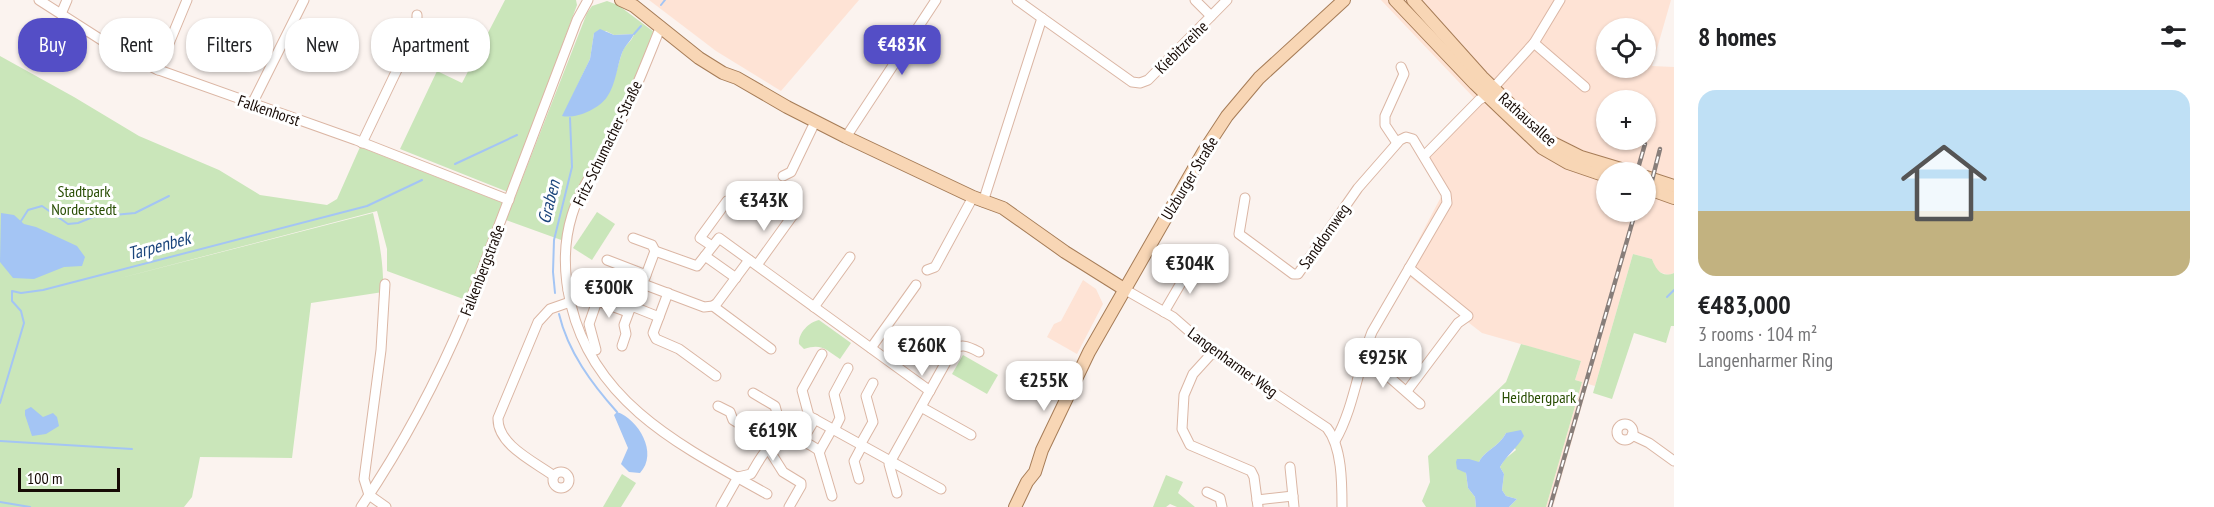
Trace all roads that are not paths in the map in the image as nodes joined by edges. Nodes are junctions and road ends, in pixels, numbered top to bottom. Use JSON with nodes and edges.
{"nodes":[{"id":1,"x":39,"y":0,"type":"edge"},
{"id":2,"x":67,"y":0,"type":"edge"},
{"id":3,"x":187,"y":0,"type":"edge"},
{"id":4,"x":303,"y":0,"type":"edge"},
{"id":5,"x":581,"y":0,"type":"edge"},
{"id":6,"x":588,"y":0,"type":"edge"},
{"id":7,"x":621,"y":0,"type":"edge"},
{"id":8,"x":936,"y":0,"type":"edge"},
{"id":9,"x":1017,"y":0,"type":"edge"},
{"id":10,"x":1195,"y":0,"type":"edge"},
{"id":11,"x":1227,"y":0,"type":"edge"},
{"id":12,"x":1344,"y":0,"type":"edge"},
{"id":13,"x":1395,"y":0,"type":"edge"},
{"id":14,"x":1413,"y":0,"type":"edge"},
{"id":15,"x":1560,"y":0,"type":"edge"},
{"id":16,"x":632,"y":3,"type":"edge"},
{"id":17,"x":61,"y":14,"type":"junction"},
{"id":18,"x":417,"y":15,"type":"dead end"},
{"id":19,"x":1211,"y":16,"type":"junction"},
{"id":20,"x":1042,"y":18,"type":"junction"},
{"id":21,"x":577,"y":20,"type":"junction"},
{"id":22,"x":661,"y":26,"type":"junction"},
{"id":23,"x":174,"y":31,"type":"edge"},
{"id":24,"x":99,"y":38,"type":"edge"},
{"id":25,"x":1534,"y":43,"type":"junction"},
{"id":26,"x":1401,"y":66,"type":"dead end"},
{"id":27,"x":164,"y":72,"type":"edge"},
{"id":28,"x":1585,"y":87,"type":"dead end"},
{"id":29,"x":1490,"y":92,"type":"junction"},
{"id":30,"x":252,"y":104,"type":"junction"},
{"id":31,"x":815,"y":122,"type":"junction"},
{"id":32,"x":846,"y":137,"type":"junction"},
{"id":33,"x":362,"y":142,"type":"junction"},
{"id":34,"x":1397,"y":143,"type":"junction"},
{"id":35,"x":1424,"y":156,"type":"junction"},
{"id":36,"x":1598,"y":162,"type":"edge"},
{"id":37,"x":1596,"y":173,"type":"edge"},
{"id":38,"x":783,"y":176,"type":"dead end"},
{"id":39,"x":1656,"y":180,"type":"edge"},
{"id":40,"x":1674,"y":186,"type":"edge"},
{"id":41,"x":1656,"y":192,"type":"edge"},
{"id":42,"x":1245,"y":198,"type":"dead end"},
{"id":43,"x":1674,"y":198,"type":"edge"},
{"id":44,"x":508,"y":200,"type":"junction"},
{"id":45,"x":978,"y":200,"type":"junction"},
{"id":46,"x":727,"y":201,"type":"dead end"},
{"id":47,"x":793,"y":215,"type":"dead end"},
{"id":48,"x":633,"y":238,"type":"dead end"},
{"id":49,"x":712,"y":246,"type":"junction"},
{"id":50,"x":655,"y":251,"type":"junction"},
{"id":51,"x":1065,"y":252,"type":"junction"},
{"id":52,"x":705,"y":256,"type":"junction"},
{"id":53,"x":850,"y":257,"type":"dead end"},
{"id":54,"x":607,"y":260,"type":"dead end"},
{"id":55,"x":753,"y":262,"type":"junction"},
{"id":56,"x":1192,"y":264,"type":"dead end"},
{"id":57,"x":1409,"y":268,"type":"junction"},
{"id":58,"x":927,"y":270,"type":"dead end"},
{"id":59,"x":736,"y":278,"type":"junction"},
{"id":60,"x":644,"y":280,"type":"junction"},
{"id":61,"x":385,"y":284,"type":"dead end"},
{"id":62,"x":916,"y":285,"type":"dead end"},
{"id":63,"x":1124,"y":289,"type":"junction"},
{"id":64,"x":568,"y":290,"type":"junction"},
{"id":65,"x":668,"y":293,"type":"junction"},
{"id":66,"x":597,"y":301,"type":"junction"},
{"id":67,"x":570,"y":302,"type":"junction"},
{"id":68,"x":1117,"y":302,"type":"junction"},
{"id":69,"x":712,"y":306,"type":"junction"},
{"id":70,"x":814,"y":307,"type":"junction"},
{"id":71,"x":632,"y":308,"type":"junction"},
{"id":72,"x":1164,"y":312,"type":"junction"},
{"id":73,"x":659,"y":317,"type":"junction"},
{"id":74,"x":622,"y":346,"type":"dead end"},
{"id":75,"x":871,"y":348,"type":"junction"},
{"id":76,"x":771,"y":349,"type":"dead end"},
{"id":77,"x":596,"y":350,"type":"dead end"},
{"id":78,"x":979,"y":351,"type":"dead end"},
{"id":79,"x":1213,"y":352,"type":"junction"},
{"id":80,"x":822,"y":354,"type":"dead end"},
{"id":81,"x":1363,"y":354,"type":"junction"},
{"id":82,"x":848,"y":368,"type":"dead end"},
{"id":83,"x":716,"y":376,"type":"dead end"},
{"id":84,"x":873,"y":382,"type":"dead end"},
{"id":85,"x":930,"y":391,"type":"junction"},
{"id":86,"x":1407,"y":391,"type":"junction"},
{"id":87,"x":753,"y":393,"type":"dead end"},
{"id":88,"x":1420,"y":404,"type":"dead end"},
{"id":89,"x":718,"y":406,"type":"dead end"},
{"id":90,"x":921,"y":407,"type":"junction"},
{"id":91,"x":815,"y":419,"type":"junction"},
{"id":92,"x":833,"y":429,"type":"junction"},
{"id":93,"x":971,"y":435,"type":"dead end"},
{"id":94,"x":1632,"y":435,"type":"dead end"},
{"id":95,"x":784,"y":439,"type":"junction"},
{"id":96,"x":802,"y":441,"type":"junction"},
{"id":97,"x":1335,"y":441,"type":"junction"},
{"id":98,"x":861,"y":445,"type":"junction"},
{"id":99,"x":768,"y":448,"type":"junction"},
{"id":100,"x":820,"y":451,"type":"junction"},
{"id":101,"x":891,"y":461,"type":"junction"},
{"id":102,"x":1674,"y":461,"type":"edge"},
{"id":103,"x":1290,"y":467,"type":"dead end"},
{"id":104,"x":555,"y":476,"type":"dead end"},
{"id":105,"x":738,"y":477,"type":"junction"},
{"id":106,"x":859,"y":478,"type":"dead end"},
{"id":107,"x":940,"y":489,"type":"dead end"},
{"id":108,"x":1207,"y":492,"type":"dead end"},
{"id":109,"x":897,"y":493,"type":"dead end"},
{"id":110,"x":767,"y":494,"type":"dead end"},
{"id":111,"x":369,"y":495,"type":"junction"},
{"id":112,"x":832,"y":496,"type":"dead end"},
{"id":113,"x":1293,"y":496,"type":"junction"},
{"id":114,"x":1258,"y":503,"type":"edge"},
{"id":115,"x":361,"y":507,"type":"edge"},
{"id":116,"x":386,"y":507,"type":"edge"},
{"id":117,"x":721,"y":507,"type":"edge"},
{"id":118,"x":789,"y":507,"type":"edge"},
{"id":119,"x":1015,"y":507,"type":"edge"},
{"id":120,"x":1222,"y":507,"type":"edge"},
{"id":121,"x":1294,"y":507,"type":"edge"},
{"id":122,"x":1342,"y":507,"type":"edge"}],
"edges":[{"from":1,"to":17,"type":"street","name":"Falkenhorst"},
{"from":2,"to":17,"type":"street"},
{"from":3,"to":23,"type":"street"},
{"from":4,"to":30,"type":"street"},
{"from":5,"to":21,"type":"street","name":"Falkenbergstraße"},
{"from":6,"to":21,"type":"street","name":"Falkenbergstraße"},
{"from":7,"to":16,"type":"main road","name":"Langenharmer Weg"},
{"from":8,"to":32,"type":"street"},
{"from":9,"to":20,"type":"street"},
{"from":10,"to":19,"type":"street"},
{"from":11,"to":19,"type":"street","name":"Kiebitzreihe"},
{"from":12,"to":63,"type":"main road","name":"Ulzburger Straße"},
{"from":13,"to":29,"type":"main road","name":"Rathausallee"},
{"from":14,"to":29,"type":"main road","name":"Rathausallee"},
{"from":15,"to":25,"type":"street"},
{"from":16,"to":22,"type":"main road","name":"Langenharmer Weg"},
{"from":17,"to":24,"type":"street","name":"Falkenhorst"},
{"from":18,"to":33,"type":"street"},
{"from":19,"to":20,"type":"street","name":"Kiebitzreihe"},
{"from":20,"to":45,"type":"street"},
{"from":21,"to":44,"type":"street","name":"Falkenbergstraße"},
{"from":22,"to":31,"type":"main road","name":"Langenharmer Weg"},
{"from":22,"to":64,"type":"street","name":"Fritz-Schumacher-Straße"},
{"from":25,"to":28,"type":"street"},
{"from":25,"to":29,"type":"street"},
{"from":26,"to":34,"type":"street"},
{"from":27,"to":30,"type":"street","name":"Falkenhorst"},
{"from":29,"to":35,"type":"street","name":"Rathausallee"},
{"from":29,"to":36,"type":"main road","name":"Rathausallee"},
{"from":29,"to":37,"type":"main road","name":"Rathausallee"},
{"from":30,"to":33,"type":"street","name":"Falkenhorst"},
{"from":31,"to":32,"type":"main road","name":"Langenharmer Weg"},
{"from":31,"to":38,"type":"street"},
{"from":32,"to":45,"type":"main road","name":"Langenharmer Weg"},
{"from":33,"to":44,"type":"street","name":"Falkenhorst"},
{"from":34,"to":35,"type":"street"},
{"from":34,"to":42,"type":"street","name":"Sanddornweg"},
{"from":35,"to":57,"type":"street"},
{"from":39,"to":40,"type":"main road"},
{"from":41,"to":43,"type":"main road"},
{"from":44,"to":111,"type":"street","name":"Falkenbergstraße"},
{"from":45,"to":51,"type":"main road","name":"Langenharmer Weg"},
{"from":45,"to":58,"type":"street"},
{"from":46,"to":49,"type":"street"},
{"from":47,"to":55,"type":"street"},
{"from":48,"to":50,"type":"street"},
{"from":49,"to":52,"type":"street"},
{"from":49,"to":55,"type":"street"},
{"from":50,"to":52,"type":"street"},
{"from":50,"to":60,"type":"street"},
{"from":51,"to":63,"type":"main road","name":"Langenharmer Weg"},
{"from":51,"to":68,"type":"main road","name":"Langenharmer Weg"},
{"from":52,"to":59,"type":"street"},
{"from":53,"to":70,"type":"street"},
{"from":54,"to":60,"type":"street"},
{"from":55,"to":59,"type":"street"},
{"from":55,"to":70,"type":"street"},
{"from":56,"to":72,"type":"street"},
{"from":57,"to":81,"type":"street"},
{"from":57,"to":86,"type":"street"},
{"from":59,"to":69,"type":"street"},
{"from":60,"to":65,"type":"street"},
{"from":60,"to":71,"type":"street"},
{"from":61,"to":111,"type":"street"},
{"from":62,"to":75,"type":"street"},
{"from":63,"to":68,"type":"main road","name":"Ulzburger Straße"},
{"from":63,"to":72,"type":"street","name":"Langenharmer Weg"},
{"from":64,"to":66,"type":"street"},
{"from":64,"to":67,"type":"street","name":"Fritz-Schumacher-Straße"},
{"from":65,"to":69,"type":"street"},
{"from":65,"to":73,"type":"street"},
{"from":66,"to":71,"type":"street"},
{"from":66,"to":77,"type":"street"},
{"from":67,"to":104,"type":"street"},
{"from":67,"to":105,"type":"street","name":"Fritz-Schumacher-Straße"},
{"from":68,"to":119,"type":"main road","name":"Ulzburger Straße"},
{"from":69,"to":76,"type":"street"},
{"from":70,"to":75,"type":"street"},
{"from":71,"to":73,"type":"street"},
{"from":71,"to":74,"type":"street"},
{"from":72,"to":79,"type":"street","name":"Langenharmer Weg"},
{"from":73,"to":83,"type":"street"},
{"from":75,"to":85,"type":"street"},
{"from":78,"to":85,"type":"street"},
{"from":79,"to":97,"type":"street","name":"Langenharmer Weg"},
{"from":79,"to":114,"type":"street"},
{"from":80,"to":91,"type":"street"},
{"from":81,"to":86,"type":"street"},
{"from":81,"to":97,"type":"street"},
{"from":82,"to":92,"type":"street"},
{"from":84,"to":98,"type":"street"},
{"from":85,"to":90,"type":"street"},
{"from":86,"to":88,"type":"street"},
{"from":87,"to":95,"type":"street"},
{"from":89,"to":99,"type":"street"},
{"from":90,"to":93,"type":"street"},
{"from":90,"to":101,"type":"street"},
{"from":91,"to":92,"type":"street"},
{"from":91,"to":96,"type":"street"},
{"from":92,"to":98,"type":"street"},
{"from":92,"to":100,"type":"street"},
{"from":94,"to":102,"type":"street"},
{"from":95,"to":96,"type":"street"},
{"from":95,"to":99,"type":"street"},
{"from":96,"to":100,"type":"street"},
{"from":97,"to":122,"type":"street"},
{"from":98,"to":101,"type":"street"},
{"from":98,"to":106,"type":"street"},
{"from":99,"to":105,"type":"street"},
{"from":99,"to":118,"type":"street"},
{"from":100,"to":112,"type":"street"},
{"from":101,"to":107,"type":"street"},
{"from":101,"to":109,"type":"street"},
{"from":103,"to":113,"type":"street"},
{"from":105,"to":110,"type":"street","name":"Fritz-Schumacher-Straße"},
{"from":105,"to":117,"type":"street"},
{"from":108,"to":120,"type":"street"},
{"from":111,"to":115,"type":"street","name":"Falkenbergstraße"},
{"from":111,"to":116,"type":"street"},
{"from":113,"to":114,"type":"street"},
{"from":113,"to":121,"type":"street"}]}
